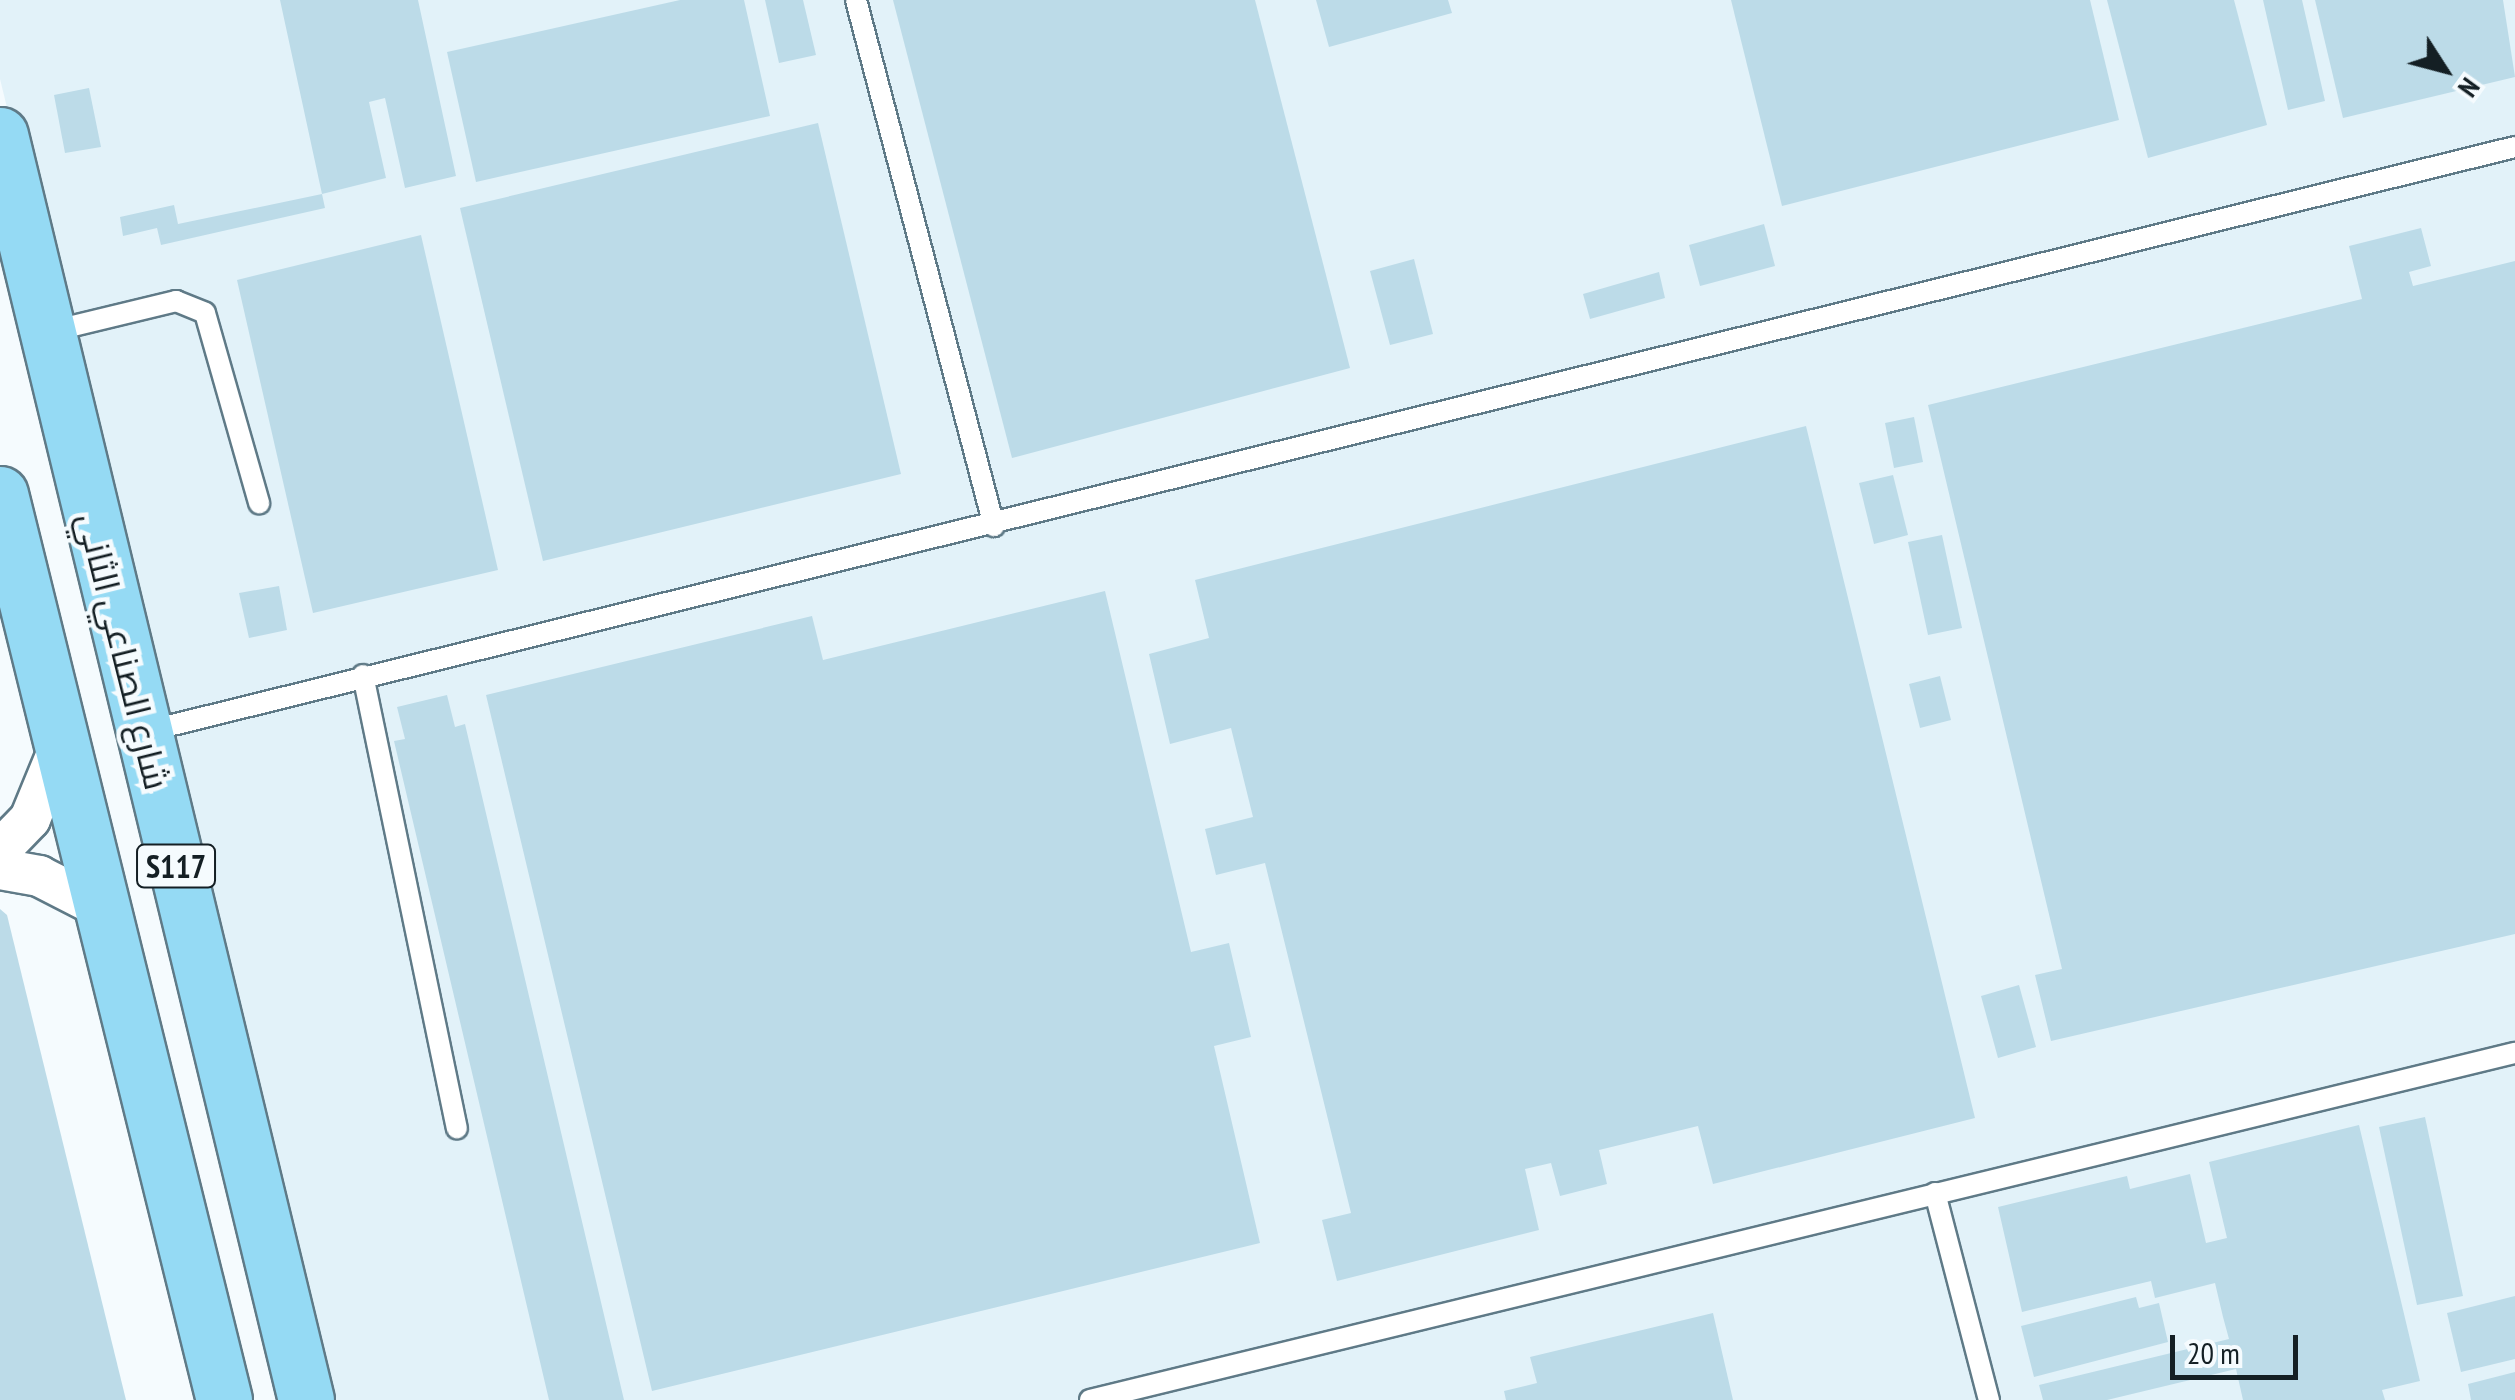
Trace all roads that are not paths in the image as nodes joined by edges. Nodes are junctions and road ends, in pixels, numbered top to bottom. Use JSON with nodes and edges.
{"nodes":[{"id":1,"x":856,"y":0,"type":"edge"},
{"id":2,"x":0,"y":135,"type":"edge"},
{"id":3,"x":2515,"y":148,"type":"edge"},
{"id":4,"x":46,"y":333,"type":"junction"},
{"id":5,"x":0,"y":494,"type":"edge"},
{"id":6,"x":259,"y":503,"type":"dead end"},
{"id":7,"x":994,"y":526,"type":"junction"},
{"id":8,"x":364,"y":675,"type":"junction"},
{"id":9,"x":144,"y":732,"type":"junction"},
{"id":10,"x":58,"y":751,"type":"junction"},
{"id":11,"x":0,"y":850,"type":"edge"},
{"id":12,"x":0,"y":868,"type":"edge"},
{"id":13,"x":96,"y":906,"type":"junction"},
{"id":14,"x":2515,"y":1053,"type":"edge"},
{"id":15,"x":457,"y":1128,"type":"dead end"},
{"id":16,"x":1935,"y":1193,"type":"junction"},
{"id":17,"x":224,"y":1400,"type":"edge"},
{"id":18,"x":306,"y":1400,"type":"edge"},
{"id":19,"x":1090,"y":1400,"type":"edge"},
{"id":20,"x":1989,"y":1400,"type":"edge"}],
"edges":[{"from":1,"to":7,"type":"lane"},
{"from":2,"to":4,"type":"main road","name":"شارع الصناعي الثاني","number":"S117"},
{"from":3,"to":7,"type":"lane"},
{"from":4,"to":6,"type":"lane"},
{"from":4,"to":9,"type":"main road","name":"شارع الصناعي الثاني","number":"S117"},
{"from":5,"to":10,"type":"main road","number":"S117"},
{"from":7,"to":8,"type":"lane"},
{"from":8,"to":9,"type":"lane"},
{"from":8,"to":15,"type":"lane"},
{"from":9,"to":18,"type":"main road","name":"شارع الصناعي الثاني","number":"S117"},
{"from":10,"to":11,"type":"street"},
{"from":10,"to":13,"type":"main road","number":"S117"},
{"from":12,"to":13,"type":"street"},
{"from":13,"to":17,"type":"main road","number":"S117"},
{"from":14,"to":16,"type":"lane"},
{"from":16,"to":19,"type":"lane"},
{"from":16,"to":20,"type":"lane"}]}
